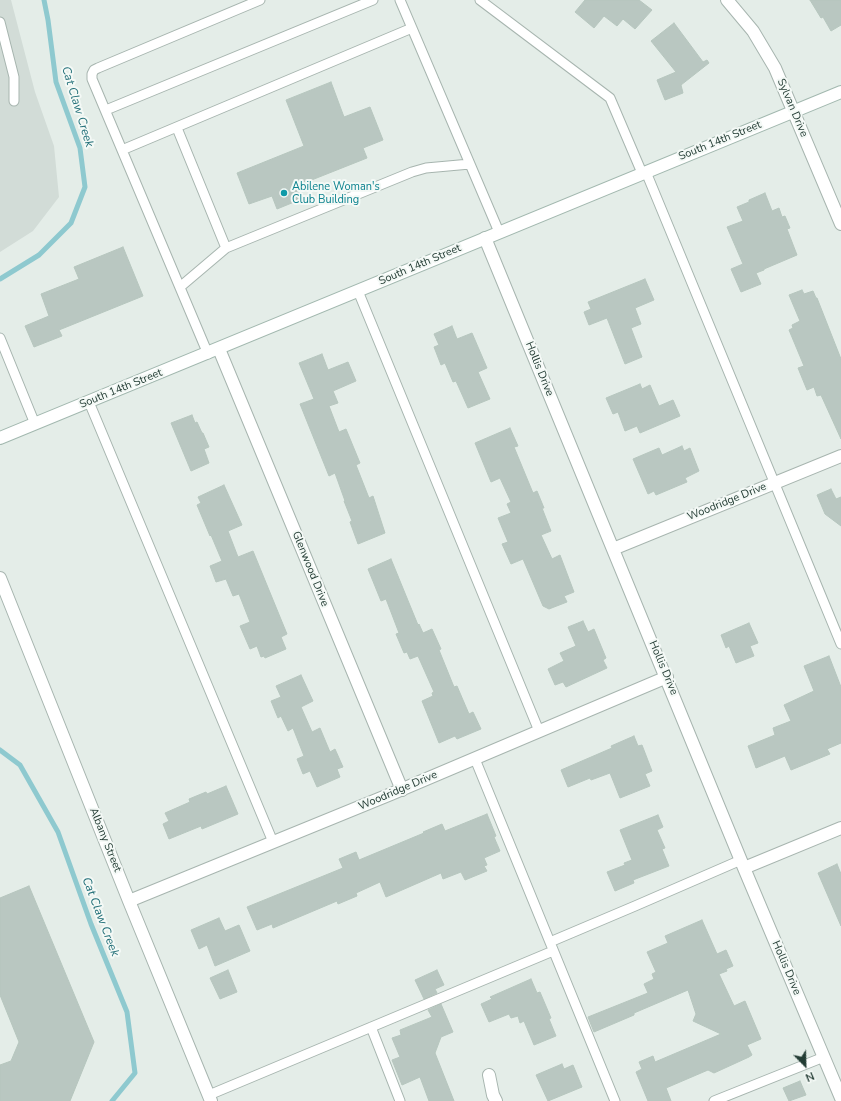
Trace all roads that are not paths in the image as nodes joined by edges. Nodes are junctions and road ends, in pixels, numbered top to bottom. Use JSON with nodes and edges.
{"nodes":[{"id":1,"x":260,"y":0,"type":"edge"},
{"id":2,"x":373,"y":0,"type":"edge"},
{"id":3,"x":400,"y":0,"type":"edge"},
{"id":4,"x":480,"y":0,"type":"edge"},
{"id":5,"x":727,"y":0,"type":"edge"},
{"id":6,"x":0,"y":22,"type":"edge"},
{"id":7,"x":412,"y":28,"type":"junction"},
{"id":8,"x":841,"y":92,"type":"edge"},
{"id":9,"x":14,"y":101,"type":"dead end"},
{"id":10,"x":106,"y":110,"type":"junction"},
{"id":11,"x":794,"y":111,"type":"junction"},
{"id":12,"x":177,"y":128,"type":"junction"},
{"id":13,"x":122,"y":150,"type":"junction"},
{"id":14,"x":470,"y":164,"type":"junction"},
{"id":15,"x":644,"y":173,"type":"junction"},
{"id":16,"x":841,"y":224,"type":"edge"},
{"id":17,"x":499,"y":232,"type":"junction"},
{"id":18,"x":485,"y":238,"type":"junction"},
{"id":19,"x":226,"y":248,"type":"junction"},
{"id":20,"x":180,"y":287,"type":"junction"},
{"id":21,"x":358,"y":291,"type":"junction"},
{"id":22,"x":0,"y":338,"type":"edge"},
{"id":23,"x":219,"y":349,"type":"junction"},
{"id":24,"x":208,"y":354,"type":"junction"},
{"id":25,"x":89,"y":402,"type":"junction"},
{"id":26,"x":35,"y":424,"type":"junction"},
{"id":27,"x":0,"y":438,"type":"edge"},
{"id":28,"x":841,"y":456,"type":"edge"},
{"id":29,"x":775,"y":483,"type":"junction"},
{"id":30,"x":613,"y":549,"type":"junction"},
{"id":31,"x":0,"y":578,"type":"edge"},
{"id":32,"x":841,"y":644,"type":"edge"},
{"id":33,"x":667,"y":677,"type":"junction"},
{"id":34,"x":539,"y":731,"type":"junction"},
{"id":35,"x":475,"y":758,"type":"junction"},
{"id":36,"x":402,"y":790,"type":"junction"},
{"id":37,"x":841,"y":828,"type":"edge"},
{"id":38,"x":273,"y":842,"type":"junction"},
{"id":39,"x":743,"y":864,"type":"junction"},
{"id":40,"x":129,"y":901,"type":"junction"},
{"id":41,"x":552,"y":946,"type":"junction"},
{"id":42,"x":371,"y":1027,"type":"junction"},
{"id":43,"x":824,"y":1057,"type":"junction"},
{"id":44,"x":488,"y":1075,"type":"dead end"},
{"id":45,"x":210,"y":1098,"type":"edge"},
{"id":46,"x":841,"y":1098,"type":"edge"},
{"id":47,"x":400,"y":1101,"type":"edge"},
{"id":48,"x":496,"y":1101,"type":"edge"},
{"id":49,"x":615,"y":1101,"type":"edge"},
{"id":50,"x":714,"y":1101,"type":"edge"}],
"edges":[{"from":1,"to":10,"type":"lane"},
{"from":2,"to":10,"type":"lane"},
{"from":3,"to":7,"type":"lane"},
{"from":4,"to":15,"type":"lane"},
{"from":5,"to":11,"type":"street","name":"Sylvan Drive"},
{"from":6,"to":9,"type":"lane"},
{"from":7,"to":12,"type":"lane"},
{"from":7,"to":14,"type":"lane"},
{"from":8,"to":11,"type":"street","name":"South 14th Street"},
{"from":10,"to":13,"type":"lane"},
{"from":11,"to":15,"type":"street","name":"South 14th Street"},
{"from":11,"to":16,"type":"street","name":"Sylvan Drive"},
{"from":12,"to":13,"type":"lane"},
{"from":12,"to":19,"type":"lane"},
{"from":13,"to":20,"type":"lane"},
{"from":14,"to":17,"type":"lane"},
{"from":14,"to":19,"type":"lane"},
{"from":15,"to":17,"type":"street","name":"South 14th Street"},
{"from":15,"to":29,"type":"lane"},
{"from":17,"to":18,"type":"street","name":"South 14th Street"},
{"from":18,"to":21,"type":"street","name":"South 14th Street"},
{"from":18,"to":30,"type":"street","name":"Hollis Drive"},
{"from":19,"to":20,"type":"lane"},
{"from":20,"to":24,"type":"lane"},
{"from":21,"to":23,"type":"street","name":"South 14th Street"},
{"from":21,"to":34,"type":"lane"},
{"from":22,"to":26,"type":"lane"},
{"from":23,"to":24,"type":"street","name":"South 14th Street"},
{"from":23,"to":36,"type":"street","name":"Glenwood Drive"},
{"from":24,"to":25,"type":"street","name":"South 14th Street"},
{"from":25,"to":26,"type":"street","name":"South 14th Street"},
{"from":25,"to":38,"type":"lane"},
{"from":26,"to":27,"type":"street","name":"South 14th Street"},
{"from":28,"to":29,"type":"street","name":"Woodridge Drive"},
{"from":29,"to":30,"type":"street","name":"Woodridge Drive"},
{"from":29,"to":32,"type":"lane"},
{"from":30,"to":33,"type":"street","name":"Hollis Drive"},
{"from":31,"to":40,"type":"street","name":"Albany Street"},
{"from":33,"to":34,"type":"street","name":"Woodridge Drive"},
{"from":33,"to":39,"type":"street","name":"Hollis Drive"},
{"from":34,"to":35,"type":"street","name":"Woodridge Drive"},
{"from":35,"to":36,"type":"street","name":"Woodridge Drive"},
{"from":35,"to":41,"type":"lane"},
{"from":36,"to":38,"type":"street","name":"Woodridge Drive"},
{"from":37,"to":39,"type":"street"},
{"from":38,"to":40,"type":"street","name":"Woodridge Drive"},
{"from":39,"to":41,"type":"lane"},
{"from":39,"to":43,"type":"street","name":"Hollis Drive"},
{"from":40,"to":45,"type":"street","name":"Albany Street"},
{"from":41,"to":42,"type":"lane"},
{"from":41,"to":49,"type":"lane"},
{"from":42,"to":45,"type":"lane"},
{"from":42,"to":47,"type":"lane"},
{"from":43,"to":46,"type":"street","name":"Hollis Drive"},
{"from":43,"to":50,"type":"lane"},
{"from":44,"to":48,"type":"street"}]}
